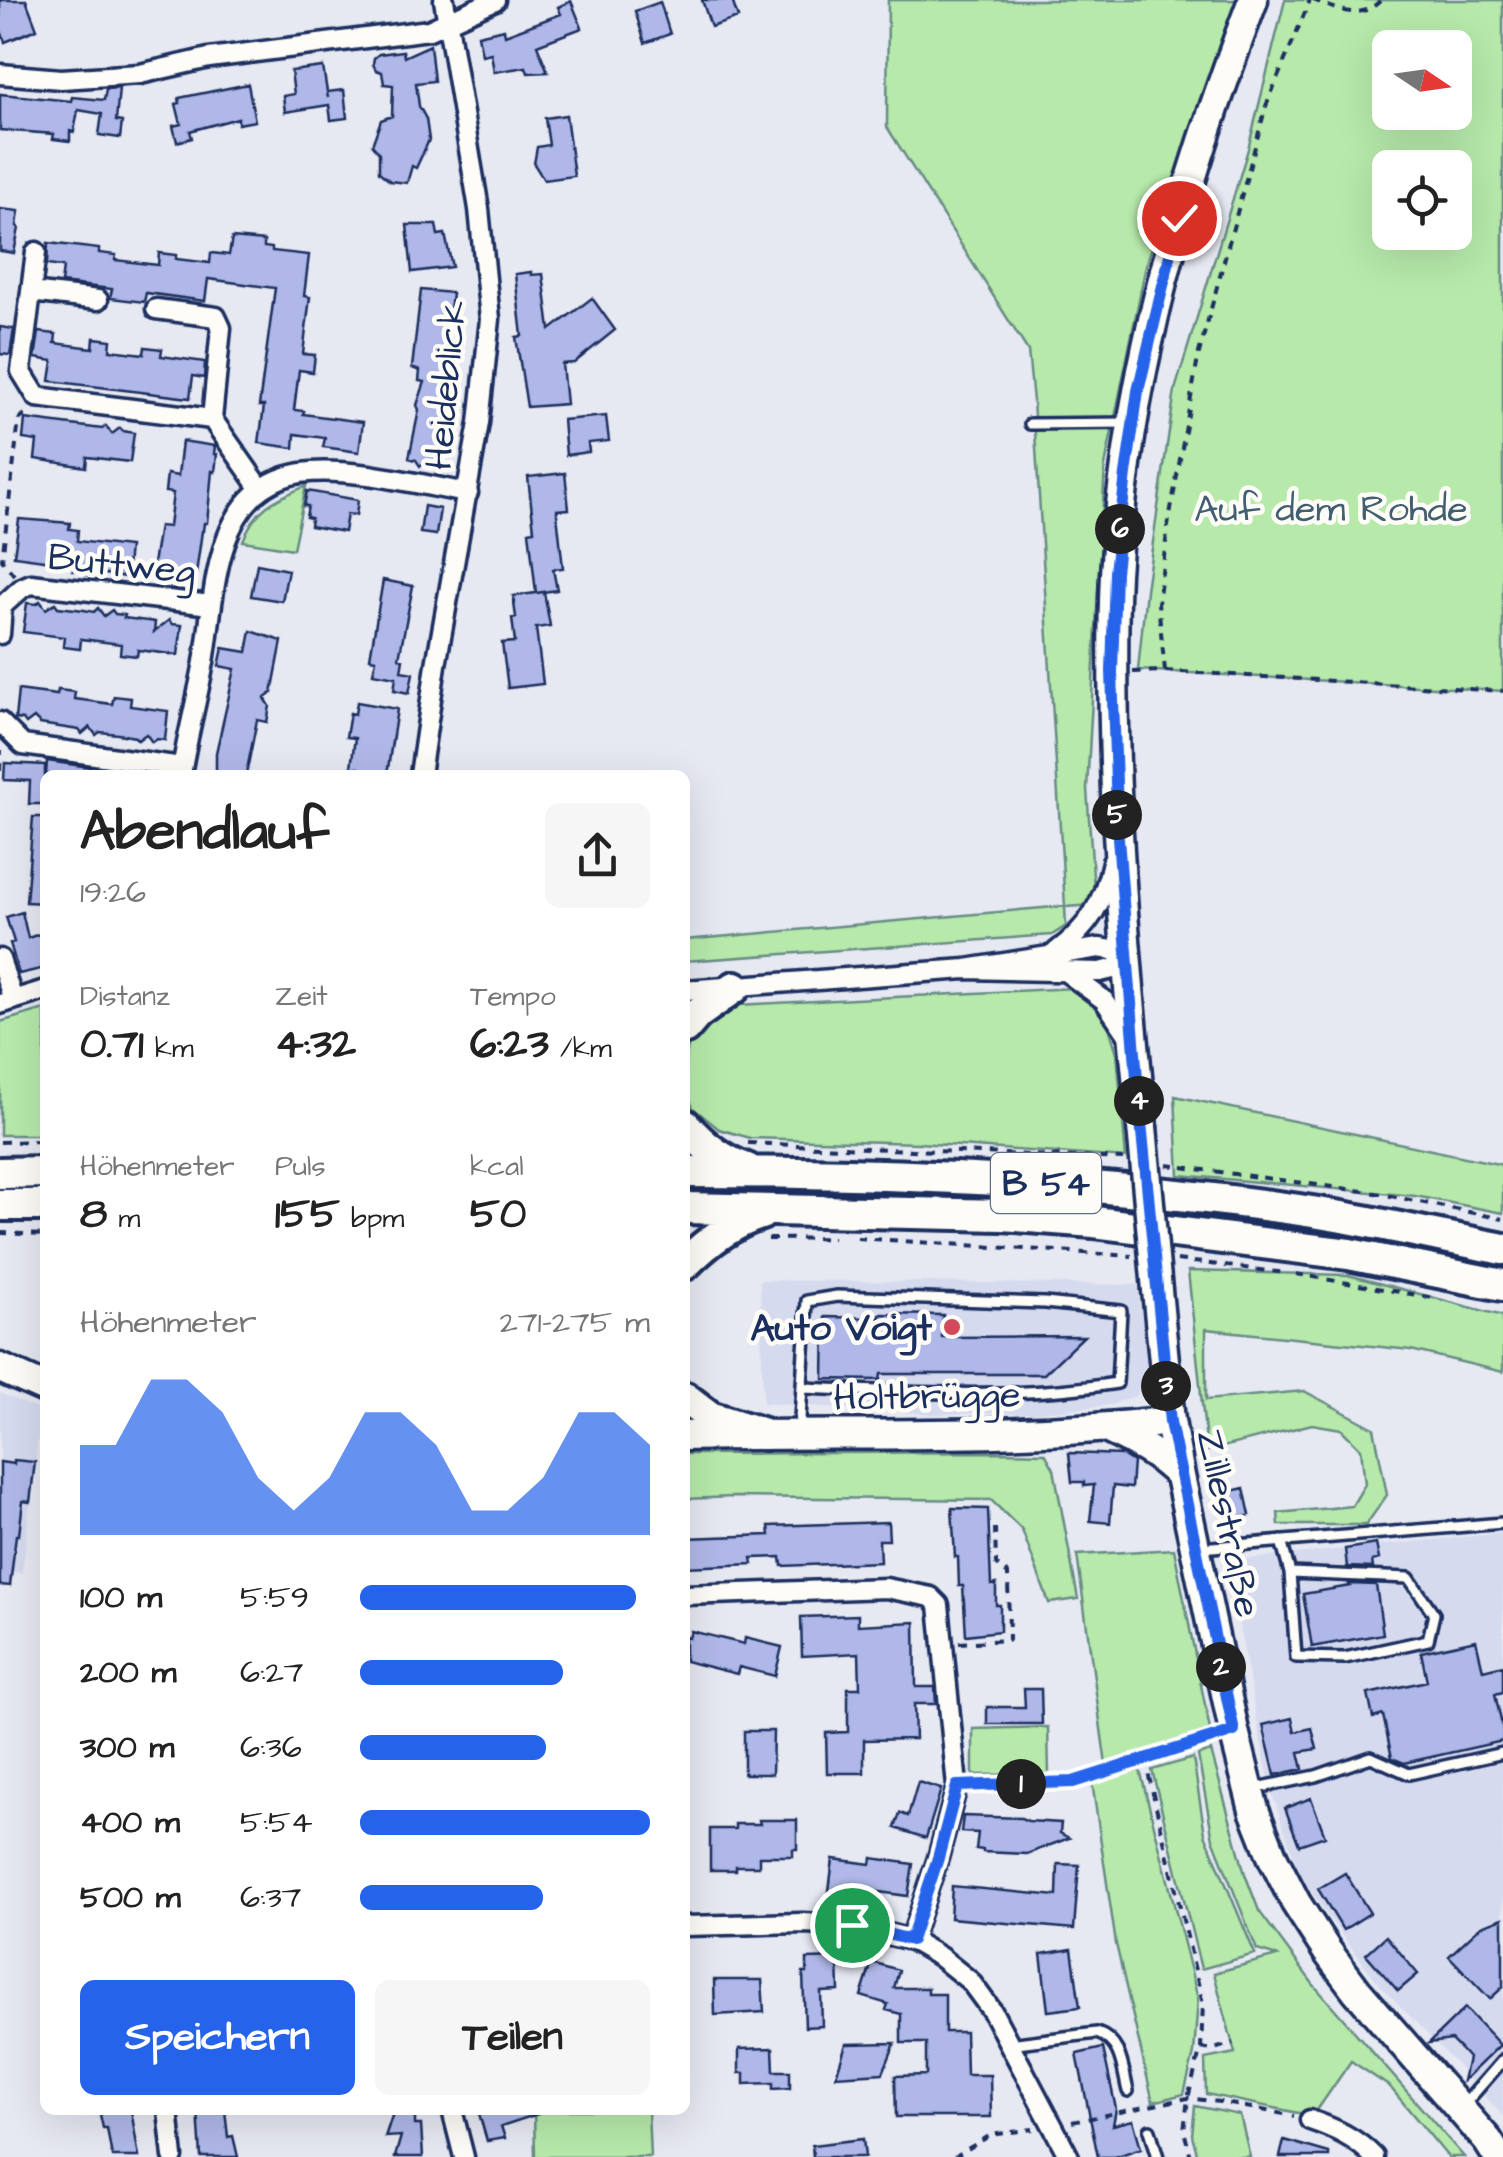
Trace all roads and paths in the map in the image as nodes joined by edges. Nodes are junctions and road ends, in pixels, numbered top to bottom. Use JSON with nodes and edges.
{"nodes":[{"id":1,"x":444,"y":0,"type":"edge"},
{"id":2,"x":495,"y":0,"type":"edge"},
{"id":3,"x":1253,"y":0,"type":"edge"},
{"id":4,"x":1312,"y":0,"type":"edge"},
{"id":5,"x":1381,"y":0,"type":"edge"},
{"id":6,"x":448,"y":21,"type":"junction"},
{"id":7,"x":0,"y":74,"type":"edge"},
{"id":8,"x":36,"y":252,"type":"dead end"},
{"id":9,"x":31,"y":292,"type":"junction"},
{"id":10,"x":98,"y":300,"type":"dead end"},
{"id":11,"x":156,"y":309,"type":"dead end"},
{"id":12,"x":37,"y":397,"type":"junction"},
{"id":13,"x":212,"y":418,"type":"junction"},
{"id":14,"x":1133,"y":423,"type":"junction"},
{"id":15,"x":1030,"y":424,"type":"dead end"},
{"id":16,"x":261,"y":488,"type":"junction"},
{"id":17,"x":468,"y":493,"type":"junction"},
{"id":18,"x":22,"y":588,"type":"junction"},
{"id":19,"x":211,"y":605,"type":"junction"},
{"id":20,"x":0,"y":634,"type":"edge"},
{"id":21,"x":1166,"y":671,"type":"junction"},
{"id":22,"x":1112,"y":672,"type":"junction"},
{"id":23,"x":1503,"y":691,"type":"edge"},
{"id":24,"x":0,"y":722,"type":"edge"},
{"id":25,"x":176,"y":770,"type":"edge"},
{"id":26,"x":182,"y":770,"type":"edge"},
{"id":27,"x":421,"y":770,"type":"edge"},
{"id":28,"x":1118,"y":838,"type":"junction"},
{"id":29,"x":1053,"y":955,"type":"junction"},
{"id":30,"x":1128,"y":959,"type":"junction"},
{"id":31,"x":0,"y":960,"type":"edge"},
{"id":32,"x":966,"y":969,"type":"junction"},
{"id":33,"x":1066,"y":972,"type":"junction"},
{"id":34,"x":735,"y":987,"type":"junction"},
{"id":35,"x":690,"y":990,"type":"edge"},
{"id":36,"x":40,"y":992,"type":"edge"},
{"id":37,"x":7,"y":1002,"type":"edge"},
{"id":38,"x":690,"y":1022,"type":"edge"},
{"id":39,"x":1134,"y":1044,"type":"junction"},
{"id":40,"x":690,"y":1130,"type":"edge"},
{"id":41,"x":40,"y":1141,"type":"edge"},
{"id":42,"x":0,"y":1142,"type":"edge"},
{"id":43,"x":40,"y":1172,"type":"edge"},
{"id":44,"x":690,"y":1172,"type":"edge"},
{"id":45,"x":0,"y":1173,"type":"edge"},
{"id":46,"x":765,"y":1173,"type":"junction"},
{"id":47,"x":40,"y":1204,"type":"edge"},
{"id":48,"x":0,"y":1205,"type":"edge"},
{"id":49,"x":690,"y":1208,"type":"edge"},
{"id":50,"x":788,"y":1209,"type":"junction"},
{"id":51,"x":0,"y":1234,"type":"edge"},
{"id":52,"x":40,"y":1235,"type":"edge"},
{"id":53,"x":770,"y":1239,"type":"dead end"},
{"id":54,"x":1503,"y":1249,"type":"edge"},
{"id":55,"x":1140,"y":1257,"type":"dead end"},
{"id":56,"x":690,"y":1260,"type":"edge"},
{"id":57,"x":1176,"y":1260,"type":"dead end"},
{"id":58,"x":1503,"y":1284,"type":"edge"},
{"id":59,"x":1446,"y":1300,"type":"dead end"},
{"id":60,"x":0,"y":1368,"type":"edge"},
{"id":61,"x":40,"y":1386,"type":"edge"},
{"id":62,"x":802,"y":1388,"type":"junction"},
{"id":63,"x":690,"y":1402,"type":"edge"},
{"id":64,"x":1170,"y":1422,"type":"junction"},
{"id":65,"x":1106,"y":1428,"type":"junction"},
{"id":66,"x":764,"y":1434,"type":"junction"},
{"id":67,"x":801,"y":1434,"type":"junction"},
{"id":68,"x":690,"y":1436,"type":"edge"},
{"id":69,"x":1180,"y":1476,"type":"junction"},
{"id":70,"x":1503,"y":1523,"type":"edge"},
{"id":71,"x":995,"y":1528,"type":"dead end"},
{"id":72,"x":1281,"y":1541,"type":"junction"},
{"id":73,"x":1197,"y":1548,"type":"junction"},
{"id":74,"x":1290,"y":1573,"type":"junction"},
{"id":75,"x":690,"y":1596,"type":"edge"},
{"id":76,"x":944,"y":1644,"type":"junction"},
{"id":77,"x":1234,"y":1731,"type":"junction"},
{"id":78,"x":1503,"y":1753,"type":"edge"},
{"id":79,"x":1145,"y":1760,"type":"junction"},
{"id":80,"x":957,"y":1786,"type":"junction"},
{"id":81,"x":1249,"y":1789,"type":"junction"},
{"id":82,"x":690,"y":1926,"type":"edge"},
{"id":83,"x":911,"y":1940,"type":"junction"},
{"id":84,"x":1233,"y":2043,"type":"dead end"},
{"id":85,"x":1009,"y":2044,"type":"junction"},
{"id":86,"x":1200,"y":2048,"type":"junction"},
{"id":87,"x":1503,"y":2060,"type":"edge"},
{"id":88,"x":1128,"y":2091,"type":"dead end"},
{"id":89,"x":1188,"y":2098,"type":"junction"},
{"id":90,"x":1460,"y":2109,"type":"junction"},
{"id":91,"x":169,"y":2115,"type":"edge"},
{"id":92,"x":453,"y":2115,"type":"edge"},
{"id":93,"x":1310,"y":2120,"type":"joint"},
{"id":94,"x":1060,"y":2124,"type":"junction"},
{"id":95,"x":1150,"y":2130,"type":"dead end"},
{"id":96,"x":173,"y":2157,"type":"edge"},
{"id":97,"x":464,"y":2157,"type":"edge"},
{"id":98,"x":954,"y":2157,"type":"edge"},
{"id":99,"x":1068,"y":2157,"type":"edge"},
{"id":100,"x":1158,"y":2157,"type":"edge"},
{"id":101,"x":1191,"y":2157,"type":"edge"},
{"id":102,"x":1374,"y":2157,"type":"edge"},
{"id":103,"x":1498,"y":2157,"type":"edge"}],
"edges":[{"from":1,"to":6,"type":"street","name":"Heideblick"},
{"from":2,"to":6,"type":"street"},
{"from":3,"to":14,"type":"main road","name":"Zillestraße"},
{"from":4,"to":5,"type":"path"},
{"from":4,"to":21,"type":"path"},
{"from":6,"to":7,"type":"street"},
{"from":6,"to":17,"type":"street","name":"Heideblick"},
{"from":8,"to":9,"type":"street"},
{"from":9,"to":10,"type":"street"},
{"from":9,"to":12,"type":"street"},
{"from":11,"to":13,"type":"street"},
{"from":12,"to":13,"type":"street"},
{"from":12,"to":18,"type":"path"},
{"from":13,"to":16,"type":"street"},
{"from":14,"to":15,"type":"lane"},
{"from":14,"to":22,"type":"main road","name":"Zillestraße"},
{"from":16,"to":17,"type":"street"},
{"from":16,"to":19,"type":"street"},
{"from":17,"to":27,"type":"street","name":"Heideblick"},
{"from":18,"to":19,"type":"street","name":"Buttweg"},
{"from":18,"to":20,"type":"street","name":"Buttweg"},
{"from":19,"to":26,"type":"street"},
{"from":21,"to":22,"type":"path"},
{"from":21,"to":23,"type":"path"},
{"from":22,"to":28,"type":"main road","name":"Zillestraße"},
{"from":24,"to":25,"type":"street"},
{"from":28,"to":29,"type":"street"},
{"from":28,"to":30,"type":"main road","name":"Zillestraße"},
{"from":29,"to":30,"type":"street"},
{"from":29,"to":32,"type":"street"},
{"from":30,"to":33,"type":"street"},
{"from":30,"to":39,"type":"main road","name":"Zillestraße"},
{"from":31,"to":37,"type":"street"},
{"from":32,"to":33,"type":"street"},
{"from":32,"to":34,"type":"street"},
{"from":33,"to":39,"type":"street"},
{"from":34,"to":35,"type":"street"},
{"from":34,"to":38,"type":"highway"},
{"from":36,"to":37,"type":"street"},
{"from":39,"to":64,"type":"main road","name":"Zillestraße","bridge":true},
{"from":40,"to":46,"type":"highway"},
{"from":41,"to":42,"type":"path"},
{"from":43,"to":45,"type":"highway"},
{"from":44,"to":46,"type":"highway","number":"B 54"},
{"from":46,"to":54,"type":"highway","number":"B 54"},
{"from":47,"to":48,"type":"highway"},
{"from":49,"to":50,"type":"highway","number":"B 54"},
{"from":50,"to":56,"type":"highway"},
{"from":50,"to":58,"type":"highway","number":"B 54"},
{"from":51,"to":52,"type":"path"},
{"from":53,"to":55,"type":"path"},
{"from":57,"to":59,"type":"path"},
{"from":60,"to":61,"type":"main road"},
{"from":62,"to":62,"type":"lane"},
{"from":62,"to":67,"type":"lane"},
{"from":63,"to":66,"type":"highway"},
{"from":64,"to":65,"type":"main road","name":"Holtbrügge"},
{"from":64,"to":69,"type":"main road","name":"Zillestraße"},
{"from":65,"to":67,"type":"main road","name":"Holtbrügge"},
{"from":65,"to":69,"type":"main road"},
{"from":66,"to":67,"type":"main road","name":"Holtbrügge"},
{"from":66,"to":68,"type":"main road","name":"Holtbrügge"},
{"from":69,"to":73,"type":"main road","name":"Zillestraße"},
{"from":70,"to":72,"type":"lane"},
{"from":71,"to":76,"type":"path"},
{"from":72,"to":73,"type":"lane"},
{"from":72,"to":74,"type":"lane"},
{"from":73,"to":77,"type":"main road","name":"Zillestraße"},
{"from":74,"to":74,"type":"lane"},
{"from":75,"to":76,"type":"street"},
{"from":76,"to":80,"type":"street"},
{"from":77,"to":79,"type":"path"},
{"from":77,"to":81,"type":"main road","name":"Zillestraße"},
{"from":78,"to":81,"type":"lane"},
{"from":79,"to":80,"type":"path"},
{"from":79,"to":86,"type":"path"},
{"from":80,"to":83,"type":"street"},
{"from":81,"to":90,"type":"main road","name":"Zillestraße"},
{"from":82,"to":83,"type":"street"},
{"from":83,"to":85,"type":"street"},
{"from":84,"to":86,"type":"path"},
{"from":85,"to":88,"type":"lane"},
{"from":85,"to":94,"type":"street"},
{"from":86,"to":89,"type":"path"},
{"from":87,"to":90,"type":"lane"},
{"from":89,"to":93,"type":"path"},
{"from":89,"to":94,"type":"path"},
{"from":89,"to":101,"type":"path"},
{"from":90,"to":103,"type":"main road","name":"Zillestraße"},
{"from":91,"to":96,"type":"street"},
{"from":92,"to":97,"type":"street"},
{"from":93,"to":102,"type":"street"},
{"from":94,"to":98,"type":"path"},
{"from":94,"to":99,"type":"street"},
{"from":95,"to":100,"type":"lane"}]}
